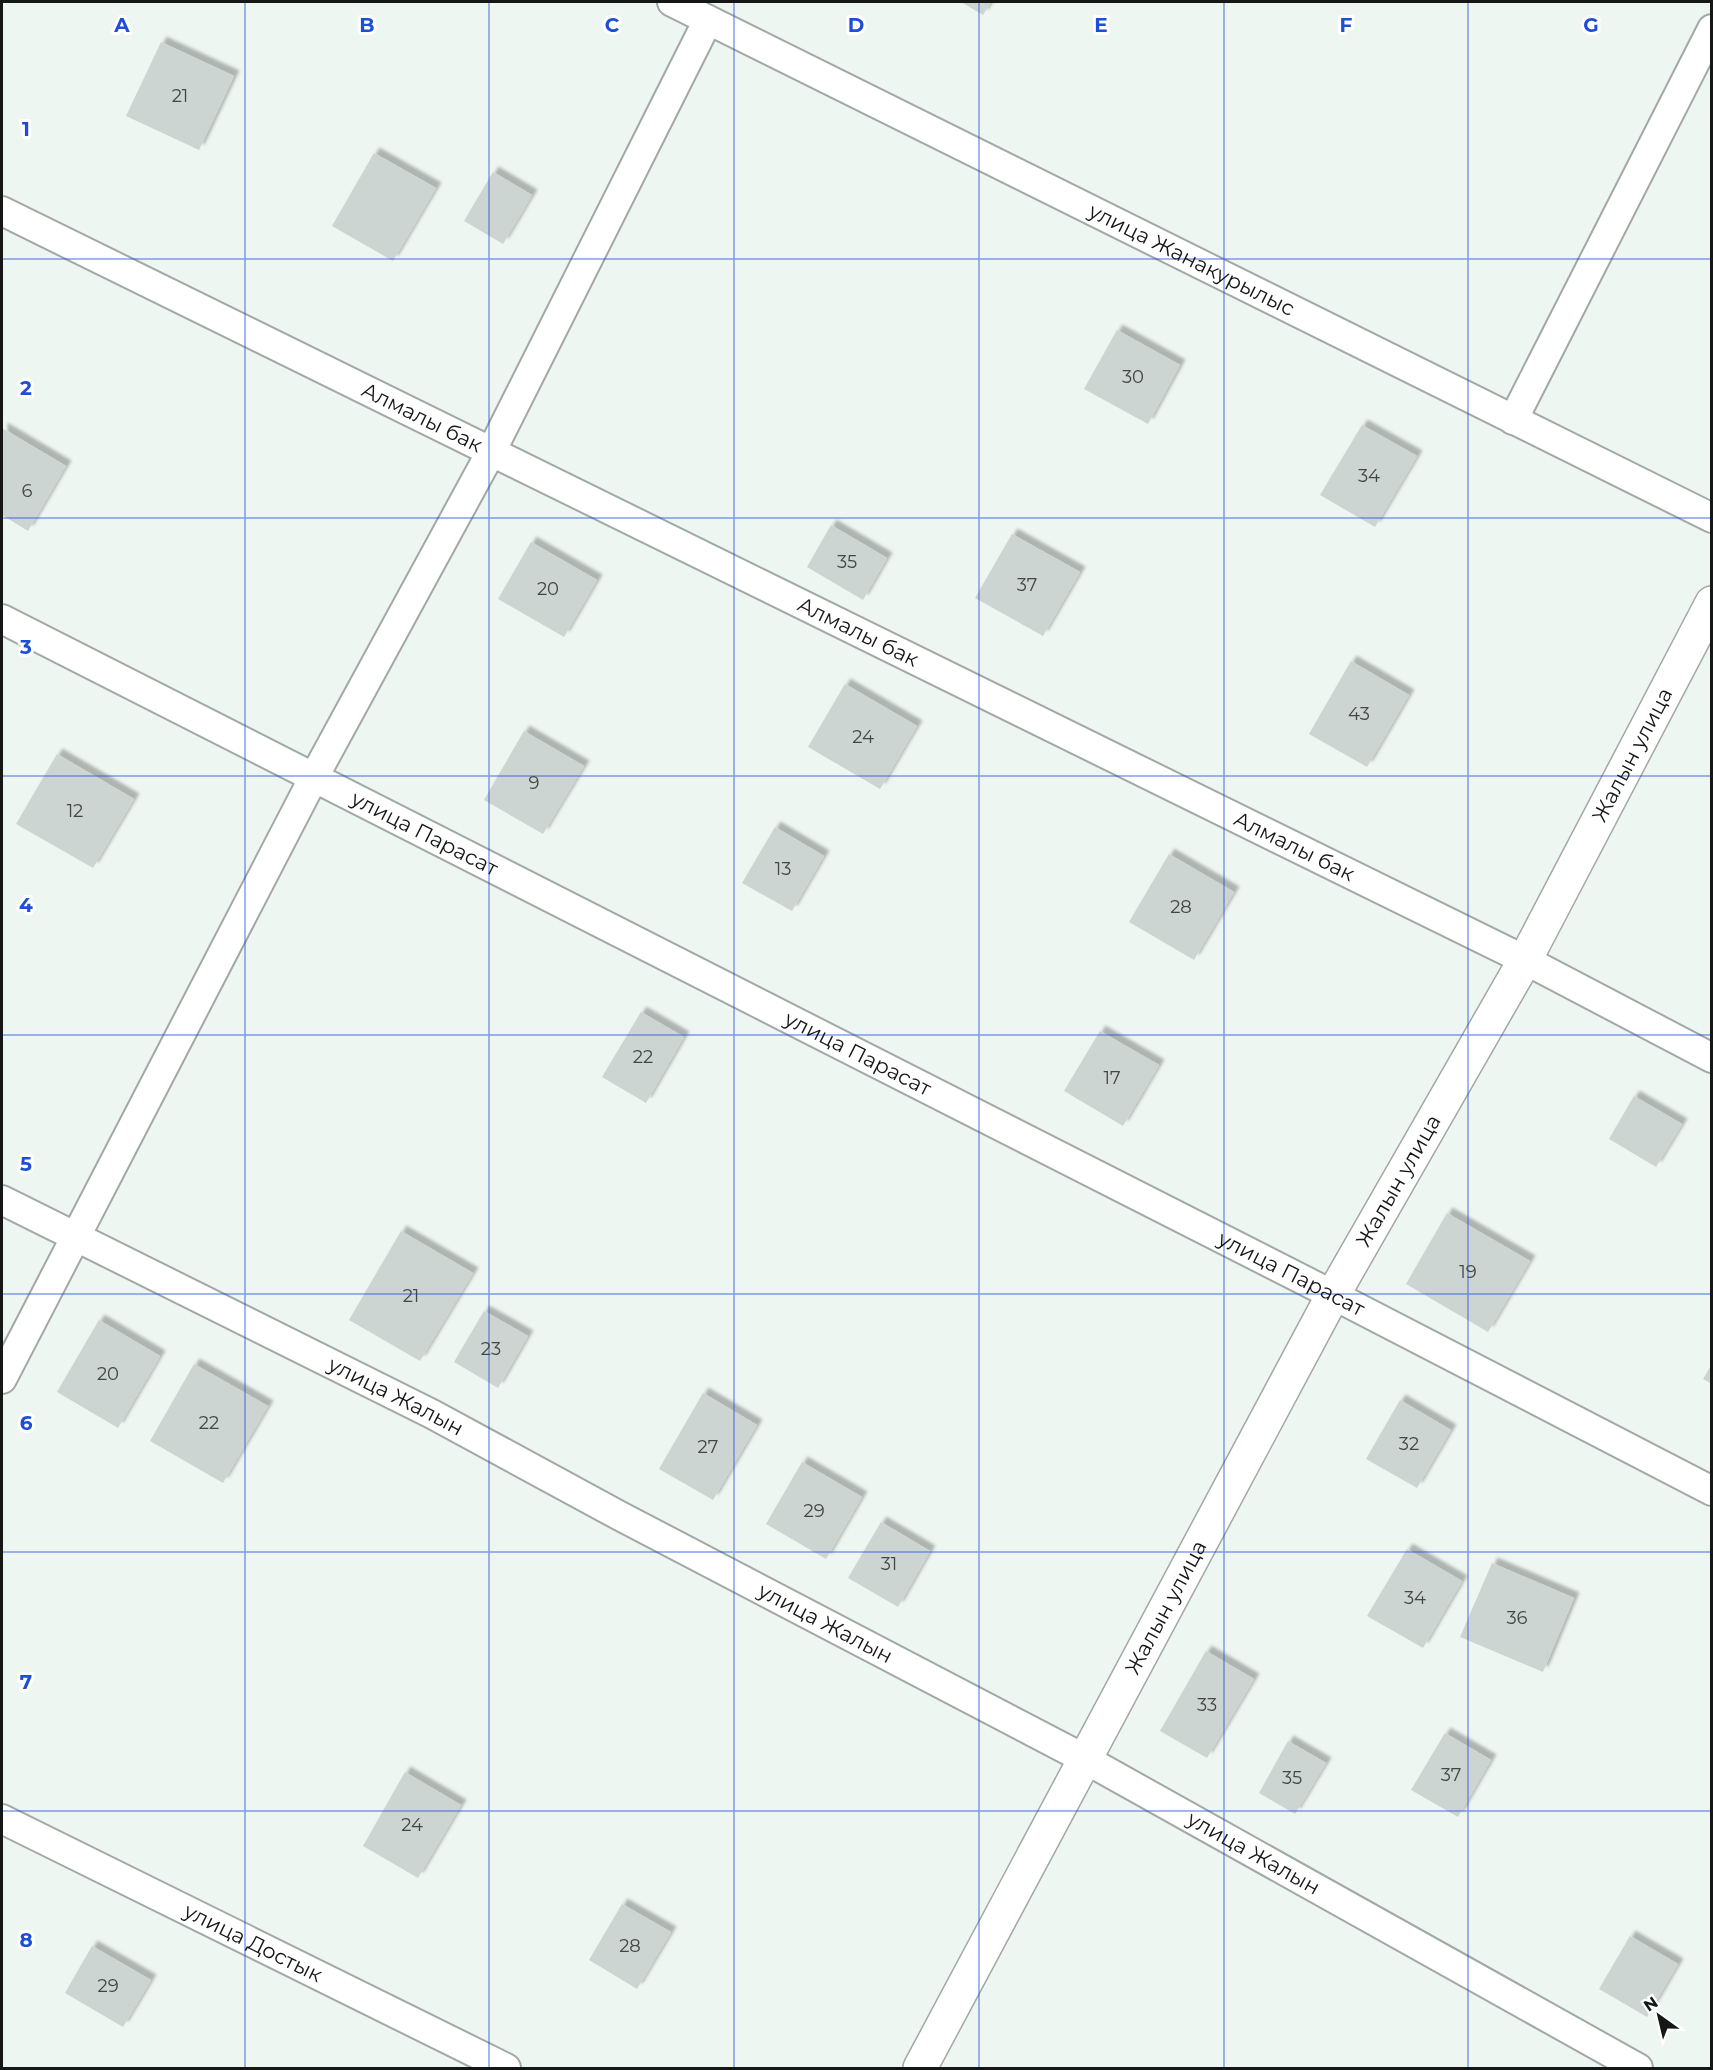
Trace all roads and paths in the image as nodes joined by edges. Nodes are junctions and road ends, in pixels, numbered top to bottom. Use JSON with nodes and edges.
{"nodes":[{"id":1,"x":672,"y":2,"type":"edge"},
{"id":2,"x":708,"y":20,"type":"junction"},
{"id":3,"x":1712,"y":29,"type":"edge"},
{"id":4,"x":2,"y":211,"type":"edge"},
{"id":5,"x":1514,"y":420,"type":"junction"},
{"id":6,"x":491,"y":452,"type":"junction"},
{"id":7,"x":1712,"y":518,"type":"edge"},
{"id":8,"x":1712,"y":603,"type":"edge"},
{"id":9,"x":2,"y":619,"type":"edge"},
{"id":10,"x":314,"y":777,"type":"junction"},
{"id":11,"x":1526,"y":960,"type":"junction"},
{"id":12,"x":1712,"y":1058,"type":"edge"},
{"id":13,"x":2,"y":1200,"type":"edge"},
{"id":14,"x":76,"y":1237,"type":"junction"},
{"id":15,"x":1333,"y":1295,"type":"junction"},
{"id":16,"x":2,"y":1379,"type":"edge"},
{"id":17,"x":1712,"y":1491,"type":"edge"},
{"id":18,"x":1083,"y":1758,"type":"junction"},
{"id":19,"x":2,"y":1819,"type":"edge"},
{"id":20,"x":506,"y":2068,"type":"edge"},
{"id":21,"x":920,"y":2068,"type":"edge"},
{"id":22,"x":1638,"y":2068,"type":"edge"}],
"edges":[{"from":1,"to":2,"type":"street","name":"улица Жанакурылыс"},
{"from":2,"to":5,"type":"street","name":"улица Жанакурылыс"},
{"from":2,"to":6,"type":"street"},
{"from":3,"to":5,"type":"street"},
{"from":4,"to":6,"type":"street","name":"Алмалы бак"},
{"from":5,"to":7,"type":"street","name":"улица Жанакурылыс"},
{"from":6,"to":10,"type":"street"},
{"from":6,"to":11,"type":"street","name":"Алмалы бак"},
{"from":8,"to":11,"type":"street","name":"Жалын улица"},
{"from":9,"to":10,"type":"street","name":"улица Парасат"},
{"from":10,"to":14,"type":"street"},
{"from":10,"to":15,"type":"street","name":"улица Парасат"},
{"from":11,"to":12,"type":"street","name":"Алмалы бак"},
{"from":11,"to":15,"type":"street","name":"Жалын улица"},
{"from":13,"to":14,"type":"street","name":"улица Жалын"},
{"from":14,"to":16,"type":"street"},
{"from":14,"to":18,"type":"street","name":"улица Жалын"},
{"from":15,"to":17,"type":"street","name":"улица Парасат"},
{"from":15,"to":18,"type":"street","name":"Жалын улица"},
{"from":18,"to":21,"type":"street","name":"Жалын улица"},
{"from":18,"to":22,"type":"street","name":"улица Жалын"},
{"from":19,"to":20,"type":"street","name":"улица Достык"}]}
